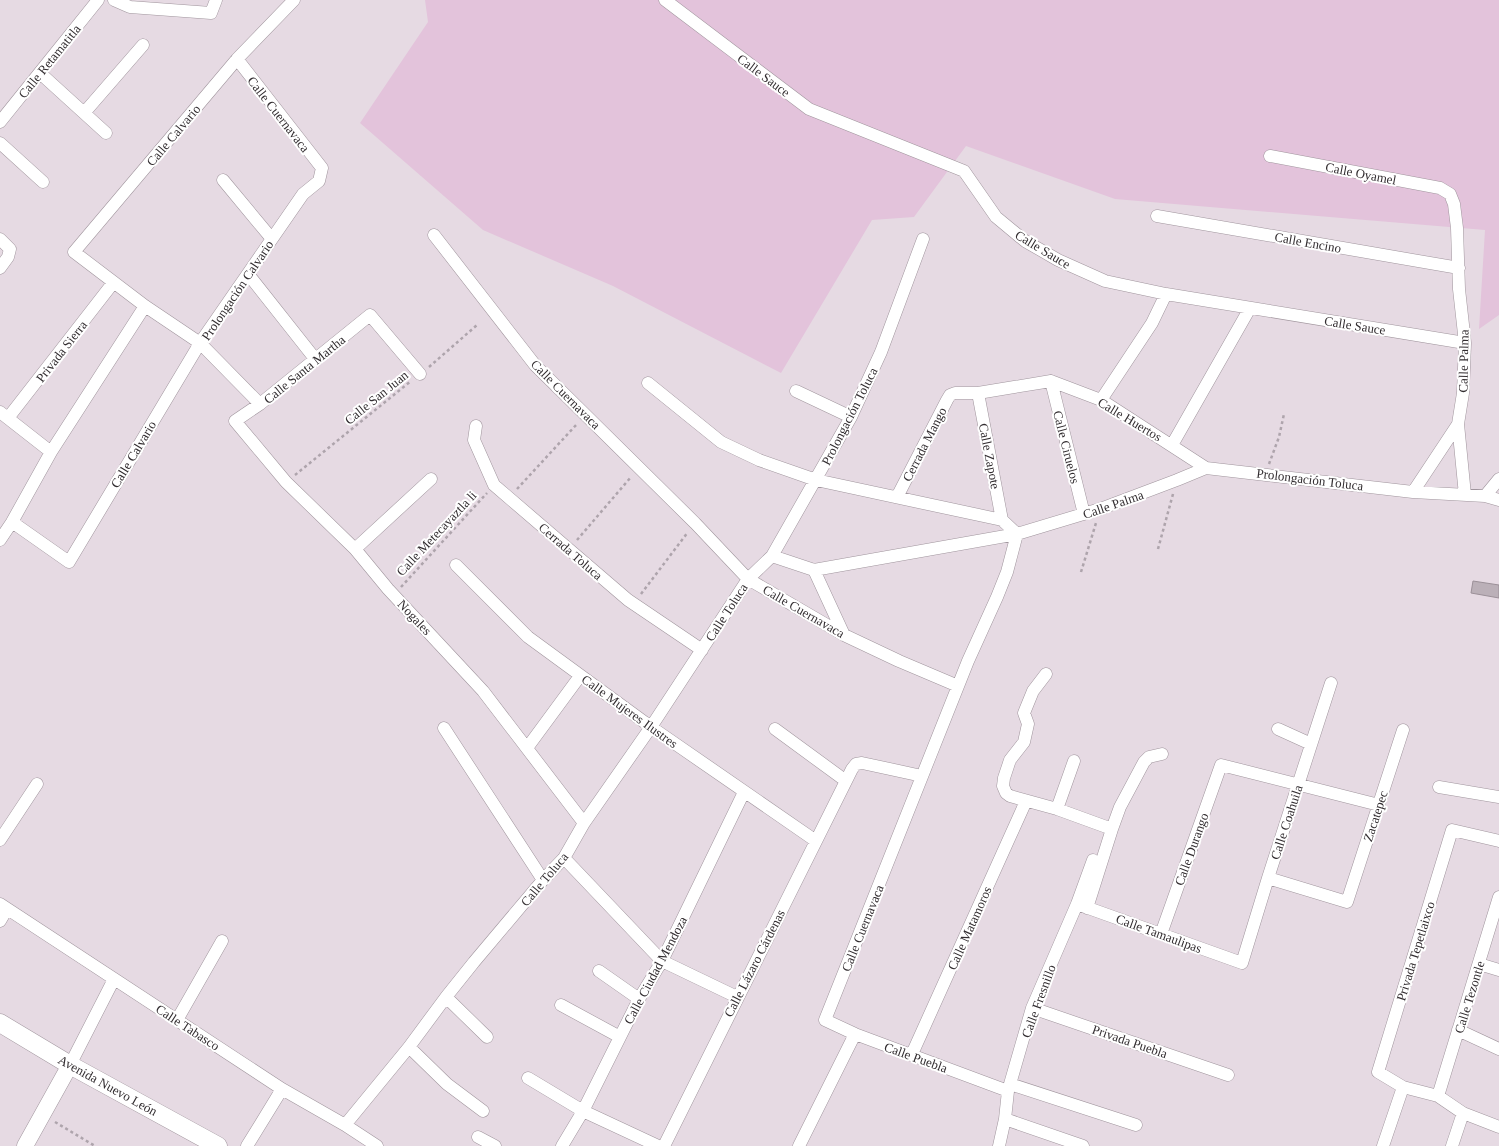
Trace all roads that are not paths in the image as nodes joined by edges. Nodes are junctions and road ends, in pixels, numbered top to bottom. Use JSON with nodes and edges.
{"nodes":[{"id":1,"x":98,"y":0,"type":"edge"},
{"id":2,"x":114,"y":0,"type":"edge"},
{"id":3,"x":216,"y":0,"type":"edge"},
{"id":4,"x":294,"y":0,"type":"edge"},
{"id":5,"x":666,"y":0,"type":"edge"},
{"id":6,"x":143,"y":45,"type":"dead end"},
{"id":7,"x":237,"y":59,"type":"junction"},
{"id":8,"x":40,"y":73,"type":"junction"},
{"id":9,"x":84,"y":113,"type":"junction"},
{"id":10,"x":0,"y":122,"type":"edge"},
{"id":11,"x":106,"y":133,"type":"dead end"},
{"id":12,"x":0,"y":143,"type":"edge"},
{"id":13,"x":1270,"y":156,"type":"dead end"},
{"id":14,"x":322,"y":168,"type":"joint"},
{"id":15,"x":223,"y":180,"type":"dead end"},
{"id":16,"x":43,"y":182,"type":"dead end"},
{"id":17,"x":1450,"y":194,"type":"joint"},
{"id":18,"x":1157,"y":216,"type":"dead end"},
{"id":19,"x":434,"y":235,"type":"dead end"},
{"id":20,"x":0,"y":239,"type":"edge"},
{"id":21,"x":272,"y":239,"type":"junction"},
{"id":22,"x":923,"y":239,"type":"dead end"},
{"id":23,"x":0,"y":268,"type":"edge"},
{"id":24,"x":1458,"y":268,"type":"junction"},
{"id":25,"x":248,"y":274,"type":"junction"},
{"id":26,"x":113,"y":283,"type":"junction"},
{"id":27,"x":1166,"y":294,"type":"junction"},
{"id":28,"x":145,"y":306,"type":"junction"},
{"id":29,"x":1250,"y":308,"type":"junction"},
{"id":30,"x":200,"y":342,"type":"junction"},
{"id":31,"x":1466,"y":343,"type":"junction"},
{"id":32,"x":316,"y":360,"type":"junction"},
{"id":33,"x":420,"y":374,"type":"road end"},
{"id":34,"x":1050,"y":381,"type":"junction"},
{"id":35,"x":648,"y":383,"type":"dead end"},
{"id":36,"x":796,"y":391,"type":"dead end"},
{"id":37,"x":978,"y":393,"type":"junction"},
{"id":38,"x":1101,"y":400,"type":"junction"},
{"id":39,"x":260,"y":404,"type":"junction"},
{"id":40,"x":4,"y":415,"type":"edge"},
{"id":41,"x":851,"y":417,"type":"junction"},
{"id":42,"x":235,"y":421,"type":"joint"},
{"id":43,"x":1458,"y":424,"type":"junction"},
{"id":44,"x":476,"y":426,"type":"dead end"},
{"id":45,"x":1172,"y":446,"type":"junction"},
{"id":46,"x":51,"y":452,"type":"junction"},
{"id":47,"x":1206,"y":468,"type":"junction"},
{"id":48,"x":431,"y":479,"type":"dead end"},
{"id":49,"x":1499,"y":479,"type":"edge"},
{"id":50,"x":816,"y":480,"type":"junction"},
{"id":51,"x":1413,"y":492,"type":"junction"},
{"id":52,"x":1465,"y":495,"type":"junction"},
{"id":53,"x":1485,"y":496,"type":"junction"},
{"id":54,"x":897,"y":497,"type":"junction"},
{"id":55,"x":1499,"y":500,"type":"edge"},
{"id":56,"x":1084,"y":514,"type":"junction"},
{"id":57,"x":1002,"y":520,"type":"junction"},
{"id":58,"x":12,"y":522,"type":"junction"},
{"id":59,"x":1017,"y":534,"type":"junction"},
{"id":60,"x":0,"y":540,"type":"edge"},
{"id":61,"x":355,"y":549,"type":"junction"},
{"id":62,"x":772,"y":556,"type":"junction"},
{"id":63,"x":456,"y":565,"type":"dead end"},
{"id":64,"x":814,"y":570,"type":"junction"},
{"id":65,"x":748,"y":579,"type":"junction"},
{"id":66,"x":844,"y":634,"type":"junction"},
{"id":67,"x":702,"y":650,"type":"junction"},
{"id":68,"x":1046,"y":674,"type":"dead end"},
{"id":69,"x":580,"y":676,"type":"junction"},
{"id":70,"x":1331,"y":682,"type":"dead end"},
{"id":71,"x":958,"y":686,"type":"junction"},
{"id":72,"x":651,"y":727,"type":"junction"},
{"id":73,"x":444,"y":728,"type":"dead end"},
{"id":74,"x":775,"y":729,"type":"dead end"},
{"id":75,"x":1278,"y":729,"type":"dead end"},
{"id":76,"x":1403,"y":730,"type":"dead end"},
{"id":77,"x":1311,"y":744,"type":"junction"},
{"id":78,"x":527,"y":748,"type":"junction"},
{"id":79,"x":1162,"y":754,"type":"dead end"},
{"id":80,"x":1074,"y":761,"type":"dead end"},
{"id":81,"x":922,"y":776,"type":"junction"},
{"id":82,"x":846,"y":781,"type":"junction"},
{"id":83,"x":37,"y":784,"type":"dead end"},
{"id":84,"x":1299,"y":784,"type":"junction"},
{"id":85,"x":1439,"y":787,"type":"dead end"},
{"id":86,"x":744,"y":792,"type":"junction"},
{"id":87,"x":1499,"y":797,"type":"edge"},
{"id":88,"x":1026,"y":801,"type":"junction"},
{"id":89,"x":1379,"y":805,"type":"junction"},
{"id":90,"x":1057,"y":809,"type":"junction"},
{"id":91,"x":584,"y":823,"type":"junction"},
{"id":92,"x":1112,"y":829,"type":"junction"},
{"id":93,"x":0,"y":840,"type":"edge"},
{"id":94,"x":816,"y":841,"type":"junction"},
{"id":95,"x":1499,"y":841,"type":"edge"},
{"id":96,"x":564,"y":858,"type":"junction"},
{"id":97,"x":1093,"y":860,"type":"dead end"},
{"id":98,"x":1268,"y":878,"type":"junction"},
{"id":99,"x":543,"y":880,"type":"junction"},
{"id":100,"x":1499,"y":897,"type":"edge"},
{"id":101,"x":1082,"y":906,"type":"junction"},
{"id":102,"x":4,"y":907,"type":"edge"},
{"id":103,"x":0,"y":921,"type":"edge"},
{"id":104,"x":1161,"y":934,"type":"junction"},
{"id":105,"x":222,"y":941,"type":"dead end"},
{"id":106,"x":662,"y":960,"type":"junction"},
{"id":107,"x":1242,"y":962,"type":"joint"},
{"id":108,"x":1479,"y":964,"type":"junction"},
{"id":109,"x":1499,"y":970,"type":"edge"},
{"id":110,"x":599,"y":971,"type":"dead end"},
{"id":111,"x":114,"y":979,"type":"junction"},
{"id":112,"x":446,"y":997,"type":"junction"},
{"id":113,"x":737,"y":997,"type":"junction"},
{"id":114,"x":640,"y":999,"type":"junction"},
{"id":115,"x":561,"y":1005,"type":"dead end"},
{"id":116,"x":1032,"y":1008,"type":"junction"},
{"id":117,"x":177,"y":1020,"type":"junction"},
{"id":118,"x":825,"y":1020,"type":"joint"},
{"id":119,"x":0,"y":1022,"type":"edge"},
{"id":120,"x":1458,"y":1030,"type":"junction"},
{"id":121,"x":855,"y":1034,"type":"junction"},
{"id":122,"x":487,"y":1037,"type":"dead end"},
{"id":123,"x":620,"y":1037,"type":"junction"},
{"id":124,"x":409,"y":1047,"type":"junction"},
{"id":125,"x":1499,"y":1048,"type":"edge"},
{"id":126,"x":912,"y":1054,"type":"junction"},
{"id":127,"x":70,"y":1064,"type":"junction"},
{"id":128,"x":1228,"y":1075,"type":"dead end"},
{"id":129,"x":528,"y":1078,"type":"dead end"},
{"id":130,"x":1009,"y":1087,"type":"junction"},
{"id":131,"x":1403,"y":1087,"type":"junction"},
{"id":132,"x":282,"y":1089,"type":"junction"},
{"id":133,"x":1438,"y":1096,"type":"junction"},
{"id":134,"x":483,"y":1111,"type":"dead end"},
{"id":135,"x":583,"y":1111,"type":"junction"},
{"id":136,"x":1463,"y":1113,"type":"junction"},
{"id":137,"x":1005,"y":1119,"type":"junction"},
{"id":138,"x":345,"y":1125,"type":"junction"},
{"id":139,"x":1136,"y":1125,"type":"dead end"},
{"id":140,"x":1499,"y":1127,"type":"edge"},
{"id":141,"x":478,"y":1137,"type":"dead end"},
{"id":142,"x":25,"y":1146,"type":"edge"},
{"id":143,"x":218,"y":1146,"type":"edge"},
{"id":144,"x":247,"y":1146,"type":"edge"},
{"id":145,"x":377,"y":1146,"type":"edge"},
{"id":146,"x":495,"y":1146,"type":"edge"},
{"id":147,"x":562,"y":1146,"type":"edge"},
{"id":148,"x":658,"y":1146,"type":"edge"},
{"id":149,"x":664,"y":1146,"type":"edge"},
{"id":150,"x":799,"y":1146,"type":"edge"},
{"id":151,"x":999,"y":1146,"type":"edge"},
{"id":152,"x":1083,"y":1146,"type":"edge"},
{"id":153,"x":1383,"y":1146,"type":"edge"},
{"id":154,"x":1452,"y":1146,"type":"edge"}],
"edges":[{"from":1,"to":8,"type":"street","name":"Calle Retamatitla"},
{"from":2,"to":3,"type":"street"},
{"from":4,"to":7,"type":"street"},
{"from":5,"to":27,"type":"street","name":"Calle Sauce"},
{"from":6,"to":9,"type":"street"},
{"from":7,"to":14,"type":"street","name":"Calle Cuernavaca"},
{"from":7,"to":26,"type":"street","name":"Calle Calvario"},
{"from":8,"to":9,"type":"street"},
{"from":8,"to":10,"type":"street","name":"Calle Retamatitla"},
{"from":9,"to":11,"type":"street"},
{"from":12,"to":16,"type":"street"},
{"from":13,"to":17,"type":"street","name":"Calle Oyamel"},
{"from":14,"to":21,"type":"street","name":"Prolongación Calvario"},
{"from":15,"to":21,"type":"street"},
{"from":17,"to":24,"type":"street","name":"Calle Palma"},
{"from":18,"to":24,"type":"street","name":"Calle Encino"},
{"from":19,"to":65,"type":"street","name":"Calle Cuernavaca"},
{"from":20,"to":23,"type":"street"},
{"from":21,"to":25,"type":"street","name":"Prolongación Calvario"},
{"from":22,"to":41,"type":"street","name":"Prolongación Toluca"},
{"from":24,"to":31,"type":"street","name":"Calle Palma"},
{"from":25,"to":30,"type":"street","name":"Prolongación Calvario"},
{"from":25,"to":32,"type":"street"},
{"from":26,"to":28,"type":"street","name":"Calle Calvario"},
{"from":26,"to":40,"type":"street","name":"Privada Sierra"},
{"from":27,"to":29,"type":"street","name":"Calle Sauce"},
{"from":27,"to":38,"type":"street"},
{"from":28,"to":30,"type":"street","name":"Calle Calvario"},
{"from":28,"to":46,"type":"street"},
{"from":29,"to":31,"type":"street","name":"Calle Sauce"},
{"from":29,"to":45,"type":"street"},
{"from":30,"to":39,"type":"street","name":"Prolongación Calvario"},
{"from":30,"to":58,"type":"street","name":"Calle Calvario"},
{"from":31,"to":43,"type":"street","name":"Calle Palma"},
{"from":32,"to":33,"type":"street","name":"Calle Santa Martha"},
{"from":32,"to":39,"type":"street","name":"Calle Santa Martha"},
{"from":34,"to":37,"type":"street","name":"Calle Huertos"},
{"from":34,"to":38,"type":"street","name":"Calle Huertos"},
{"from":34,"to":56,"type":"street","name":"Calle Ciruelos"},
{"from":35,"to":50,"type":"street"},
{"from":36,"to":41,"type":"street"},
{"from":37,"to":54,"type":"street","name":"Cerrada Mango"},
{"from":37,"to":57,"type":"street","name":"Calle Zapote"},
{"from":38,"to":45,"type":"street","name":"Calle Huertos"},
{"from":39,"to":42,"type":"street","name":"Calle Santa Martha"},
{"from":40,"to":46,"type":"street"},
{"from":41,"to":50,"type":"street","name":"Prolongación Toluca"},
{"from":42,"to":61,"type":"street","name":"Nogales"},
{"from":43,"to":51,"type":"street","name":"Calle Palma"},
{"from":43,"to":52,"type":"street"},
{"from":44,"to":67,"type":"street","name":"Cerrada Toluca"},
{"from":45,"to":47,"type":"street","name":"Calle Huertos"},
{"from":46,"to":58,"type":"street"},
{"from":47,"to":51,"type":"street","name":"Prolongación Toluca"},
{"from":47,"to":56,"type":"street","name":"Calle Palma"},
{"from":48,"to":61,"type":"street"},
{"from":49,"to":53,"type":"street"},
{"from":50,"to":54,"type":"street"},
{"from":50,"to":62,"type":"street","name":"Prolongación Toluca"},
{"from":51,"to":52,"type":"street","name":"Prolongación Toluca"},
{"from":52,"to":53,"type":"street","name":"Prolongación Toluca"},
{"from":53,"to":55,"type":"street","name":"Prolongación Toluca"},
{"from":54,"to":57,"type":"street"},
{"from":56,"to":59,"type":"street","name":"Calle Palma"},
{"from":57,"to":59,"type":"street"},
{"from":58,"to":60,"type":"street"},
{"from":59,"to":64,"type":"street"},
{"from":59,"to":71,"type":"street"},
{"from":61,"to":78,"type":"street","name":"Nogales"},
{"from":62,"to":64,"type":"street"},
{"from":62,"to":65,"type":"street","name":"Prolongación Toluca"},
{"from":63,"to":69,"type":"street","name":"Calle Mujeres Ilustres"},
{"from":64,"to":66,"type":"street"},
{"from":65,"to":66,"type":"street","name":"Calle Cuernavaca"},
{"from":65,"to":67,"type":"street","name":"Calle Toluca"},
{"from":66,"to":71,"type":"street","name":"Calle Cuernavaca"},
{"from":67,"to":72,"type":"street","name":"Calle Toluca"},
{"from":68,"to":88,"type":"street"},
{"from":69,"to":72,"type":"street","name":"Calle Mujeres Ilustres"},
{"from":69,"to":78,"type":"street"},
{"from":70,"to":77,"type":"street","name":"Calle Coahuila"},
{"from":71,"to":81,"type":"street","name":"Calle Cuernavaca"},
{"from":72,"to":86,"type":"street","name":"Calle Mujeres Ilustres"},
{"from":72,"to":91,"type":"street","name":"Calle Toluca"},
{"from":73,"to":99,"type":"street"},
{"from":74,"to":82,"type":"street"},
{"from":75,"to":77,"type":"street"},
{"from":76,"to":89,"type":"street","name":"Zacatepec"},
{"from":77,"to":84,"type":"street","name":"Calle Coahuila"},
{"from":78,"to":91,"type":"street","name":"Nogales"},
{"from":79,"to":92,"type":"street"},
{"from":80,"to":90,"type":"street"},
{"from":81,"to":82,"type":"street","name":"Calle Lázaro Cárdenas"},
{"from":81,"to":118,"type":"street","name":"Calle Cuernavaca"},
{"from":82,"to":94,"type":"street","name":"Calle Lázaro Cárdenas"},
{"from":83,"to":93,"type":"street"},
{"from":84,"to":89,"type":"street"},
{"from":84,"to":98,"type":"street","name":"Calle Coahuila"},
{"from":84,"to":104,"type":"street","name":"Calle Durango"},
{"from":85,"to":87,"type":"street"},
{"from":86,"to":94,"type":"street","name":"Calle Mujeres Ilustres"},
{"from":86,"to":106,"type":"street","name":"Calle Ciudad Mendoza"},
{"from":88,"to":90,"type":"street"},
{"from":88,"to":126,"type":"street","name":"Calle Matamoros"},
{"from":89,"to":98,"type":"street","name":"Zacatepec"},
{"from":90,"to":92,"type":"street"},
{"from":91,"to":96,"type":"street","name":"Calle Toluca"},
{"from":92,"to":101,"type":"street"},
{"from":94,"to":113,"type":"street","name":"Calle Lázaro Cárdenas"},
{"from":95,"to":131,"type":"street","name":"Privada Tepetlaixco"},
{"from":96,"to":99,"type":"street","name":"Calle Toluca"},
{"from":96,"to":106,"type":"street"},
{"from":97,"to":101,"type":"street","name":"Calle Fresnillo"},
{"from":98,"to":107,"type":"street","name":"Calle Coahuila"},
{"from":99,"to":112,"type":"street","name":"Calle Toluca"},
{"from":100,"to":108,"type":"street","name":"Calle Tezontle"},
{"from":101,"to":104,"type":"street","name":"Calle Tamaulipas"},
{"from":101,"to":116,"type":"street","name":"Calle Fresnillo"},
{"from":102,"to":103,"type":"street"},
{"from":102,"to":111,"type":"street","name":"Calle Tabasco"},
{"from":104,"to":107,"type":"street","name":"Calle Tamaulipas"},
{"from":105,"to":117,"type":"street"},
{"from":106,"to":113,"type":"street"},
{"from":106,"to":114,"type":"street","name":"Calle Ciudad Mendoza"},
{"from":108,"to":109,"type":"street"},
{"from":108,"to":120,"type":"street","name":"Calle Tezontle"},
{"from":110,"to":114,"type":"street"},
{"from":111,"to":117,"type":"street","name":"Calle Tabasco"},
{"from":111,"to":127,"type":"street"},
{"from":112,"to":122,"type":"street"},
{"from":112,"to":124,"type":"street","name":"Calle Toluca"},
{"from":113,"to":149,"type":"street","name":"Calle Lázaro Cárdenas"},
{"from":114,"to":123,"type":"street","name":"Calle Ciudad Mendoza"},
{"from":115,"to":123,"type":"street"},
{"from":116,"to":128,"type":"street","name":"Privada Puebla"},
{"from":116,"to":130,"type":"street","name":"Calle Fresnillo"},
{"from":117,"to":132,"type":"street","name":"Calle Tabasco"},
{"from":118,"to":121,"type":"street","name":"Calle Puebla"},
{"from":119,"to":127,"type":"main road","name":"Avenida Nuevo León"},
{"from":120,"to":125,"type":"street"},
{"from":120,"to":133,"type":"street","name":"Calle Tezontle"},
{"from":121,"to":126,"type":"street","name":"Calle Puebla"},
{"from":121,"to":150,"type":"street"},
{"from":123,"to":135,"type":"street","name":"Calle Ciudad Mendoza"},
{"from":124,"to":134,"type":"street"},
{"from":124,"to":138,"type":"street","name":"Calle Toluca"},
{"from":126,"to":130,"type":"street","name":"Calle Puebla"},
{"from":127,"to":142,"type":"street"},
{"from":127,"to":143,"type":"main road","name":"Avenida Nuevo León"},
{"from":129,"to":135,"type":"street"},
{"from":130,"to":137,"type":"street","name":"Calle Fresnillo"},
{"from":130,"to":139,"type":"street","name":"Calle Puebla"},
{"from":131,"to":133,"type":"street"},
{"from":131,"to":153,"type":"street"},
{"from":132,"to":138,"type":"street","name":"Calle Tabasco"},
{"from":132,"to":144,"type":"street"},
{"from":133,"to":136,"type":"street"},
{"from":135,"to":147,"type":"street","name":"Calle Ciudad Mendoza"},
{"from":135,"to":148,"type":"street"},
{"from":136,"to":140,"type":"street"},
{"from":136,"to":154,"type":"street"},
{"from":137,"to":151,"type":"street","name":"Calle Fresnillo"},
{"from":137,"to":152,"type":"street"},
{"from":138,"to":145,"type":"street","name":"Calle Tabasco"},
{"from":141,"to":146,"type":"street"}]}
